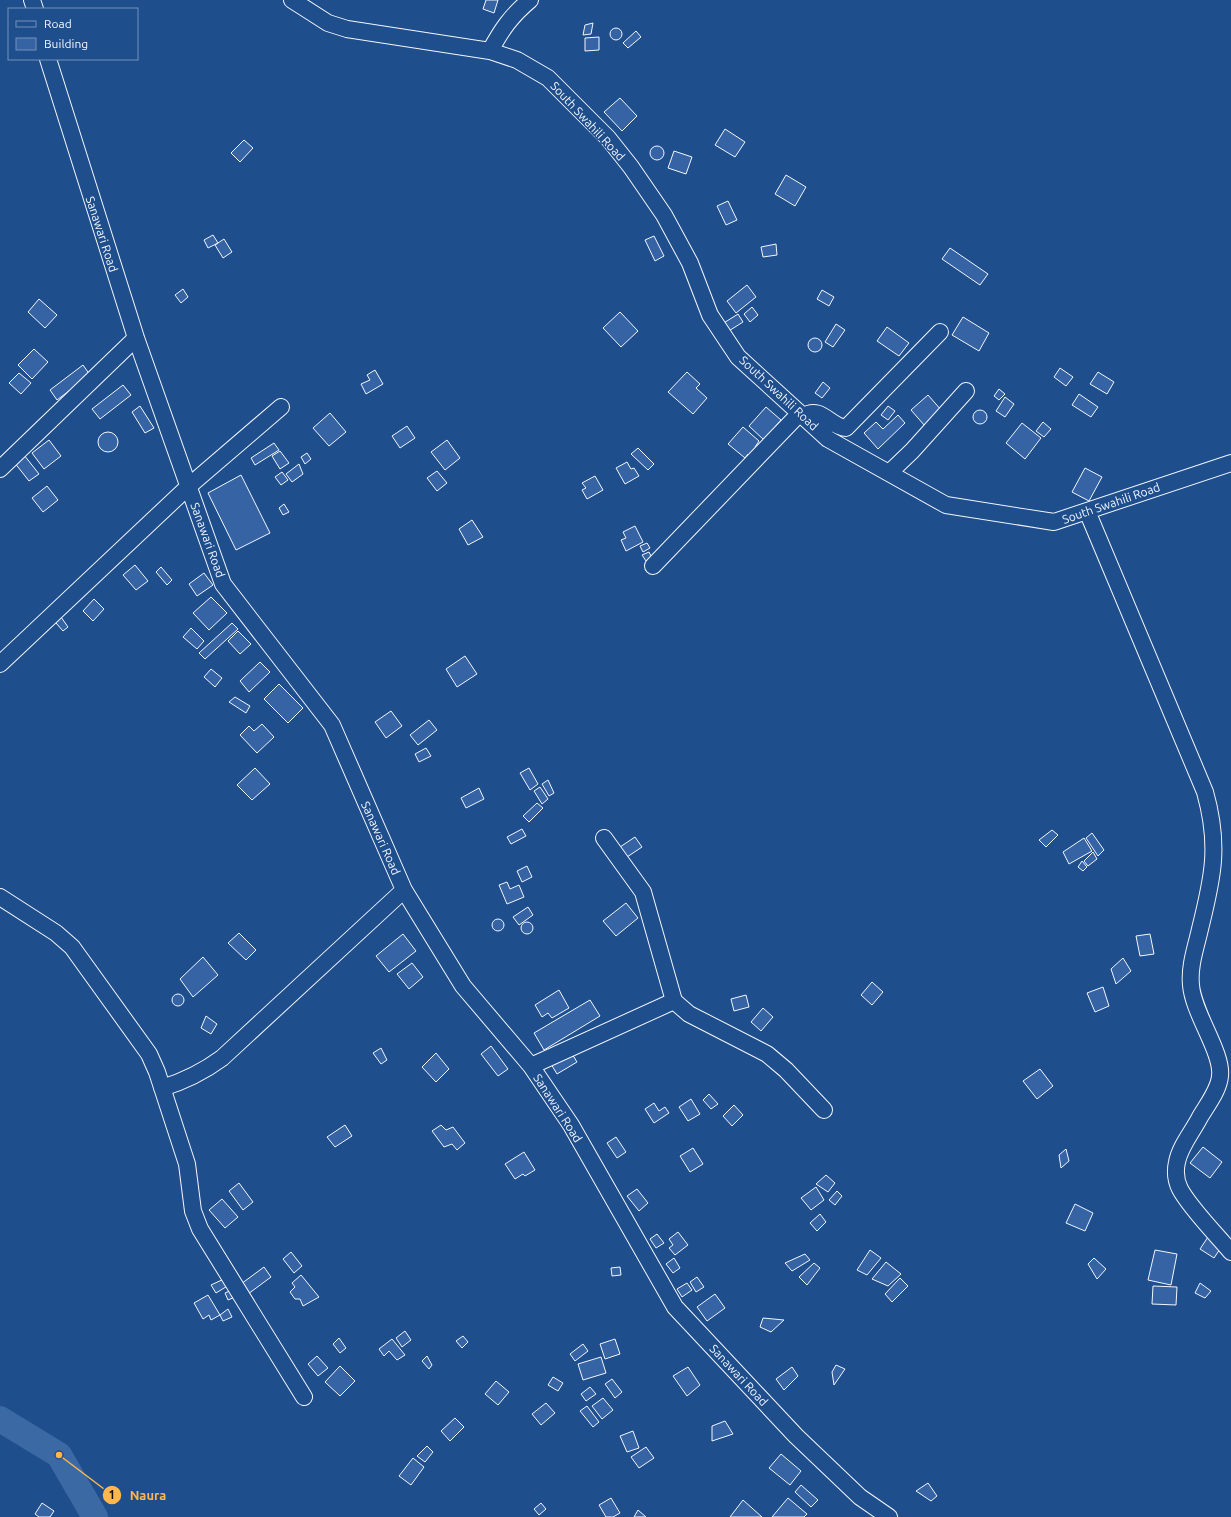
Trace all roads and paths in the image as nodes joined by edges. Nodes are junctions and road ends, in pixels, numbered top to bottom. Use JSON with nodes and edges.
{"nodes":[{"id":1,"x":292,"y":0,"type":"edge"},
{"id":2,"x":530,"y":0,"type":"edge"},
{"id":3,"x":490,"y":51,"type":"junction"},
{"id":4,"x":48,"y":60,"type":"edge"},
{"id":5,"x":940,"y":332,"type":"dead end"},
{"id":6,"x":136,"y":338,"type":"junction"},
{"id":7,"x":966,"y":391,"type":"dead end"},
{"id":8,"x":282,"y":408,"type":"dead end"},
{"id":9,"x":802,"y":415,"type":"junction"},
{"id":10,"x":1231,"y":462,"type":"edge"},
{"id":11,"x":0,"y":469,"type":"edge"},
{"id":12,"x":889,"y":473,"type":"junction"},
{"id":13,"x":189,"y":486,"type":"junction"},
{"id":14,"x":1087,"y":512,"type":"junction"},
{"id":15,"x":653,"y":566,"type":"dead end"},
{"id":16,"x":0,"y":664,"type":"edge"},
{"id":17,"x":604,"y":838,"type":"dead end"},
{"id":18,"x":404,"y":890,"type":"junction"},
{"id":19,"x":0,"y":897,"type":"edge"},
{"id":20,"x":674,"y":1001,"type":"junction"},
{"id":21,"x":531,"y":1066,"type":"junction"},
{"id":22,"x":162,"y":1088,"type":"junction"},
{"id":23,"x":824,"y":1110,"type":"dead end"},
{"id":24,"x":1231,"y":1252,"type":"edge"},
{"id":25,"x":304,"y":1396,"type":"dead end"},
{"id":26,"x":889,"y":1517,"type":"edge"}],
"edges":[{"from":1,"to":3,"type":"street","name":"South Swahili Road"},
{"from":2,"to":3,"type":"street"},
{"from":3,"to":9,"type":"street","name":"South Swahili Road"},
{"from":4,"to":6,"type":"street","name":"Sanawari Road"},
{"from":5,"to":9,"type":"street"},
{"from":6,"to":11,"type":"street"},
{"from":6,"to":13,"type":"street","name":"Sanawari Road"},
{"from":7,"to":12,"type":"street"},
{"from":8,"to":13,"type":"street"},
{"from":9,"to":12,"type":"street","name":"South Swahili Road"},
{"from":9,"to":15,"type":"street"},
{"from":10,"to":14,"type":"street","name":"South Swahili Road"},
{"from":12,"to":14,"type":"street","name":"South Swahili Road"},
{"from":13,"to":16,"type":"street"},
{"from":13,"to":18,"type":"street","name":"Sanawari Road"},
{"from":14,"to":24,"type":"street"},
{"from":17,"to":20,"type":"street"},
{"from":18,"to":21,"type":"street","name":"Sanawari Road"},
{"from":18,"to":22,"type":"street"},
{"from":19,"to":22,"type":"street"},
{"from":20,"to":21,"type":"street"},
{"from":20,"to":23,"type":"street"},
{"from":21,"to":26,"type":"street","name":"Sanawari Road"},
{"from":22,"to":25,"type":"street"}]}
